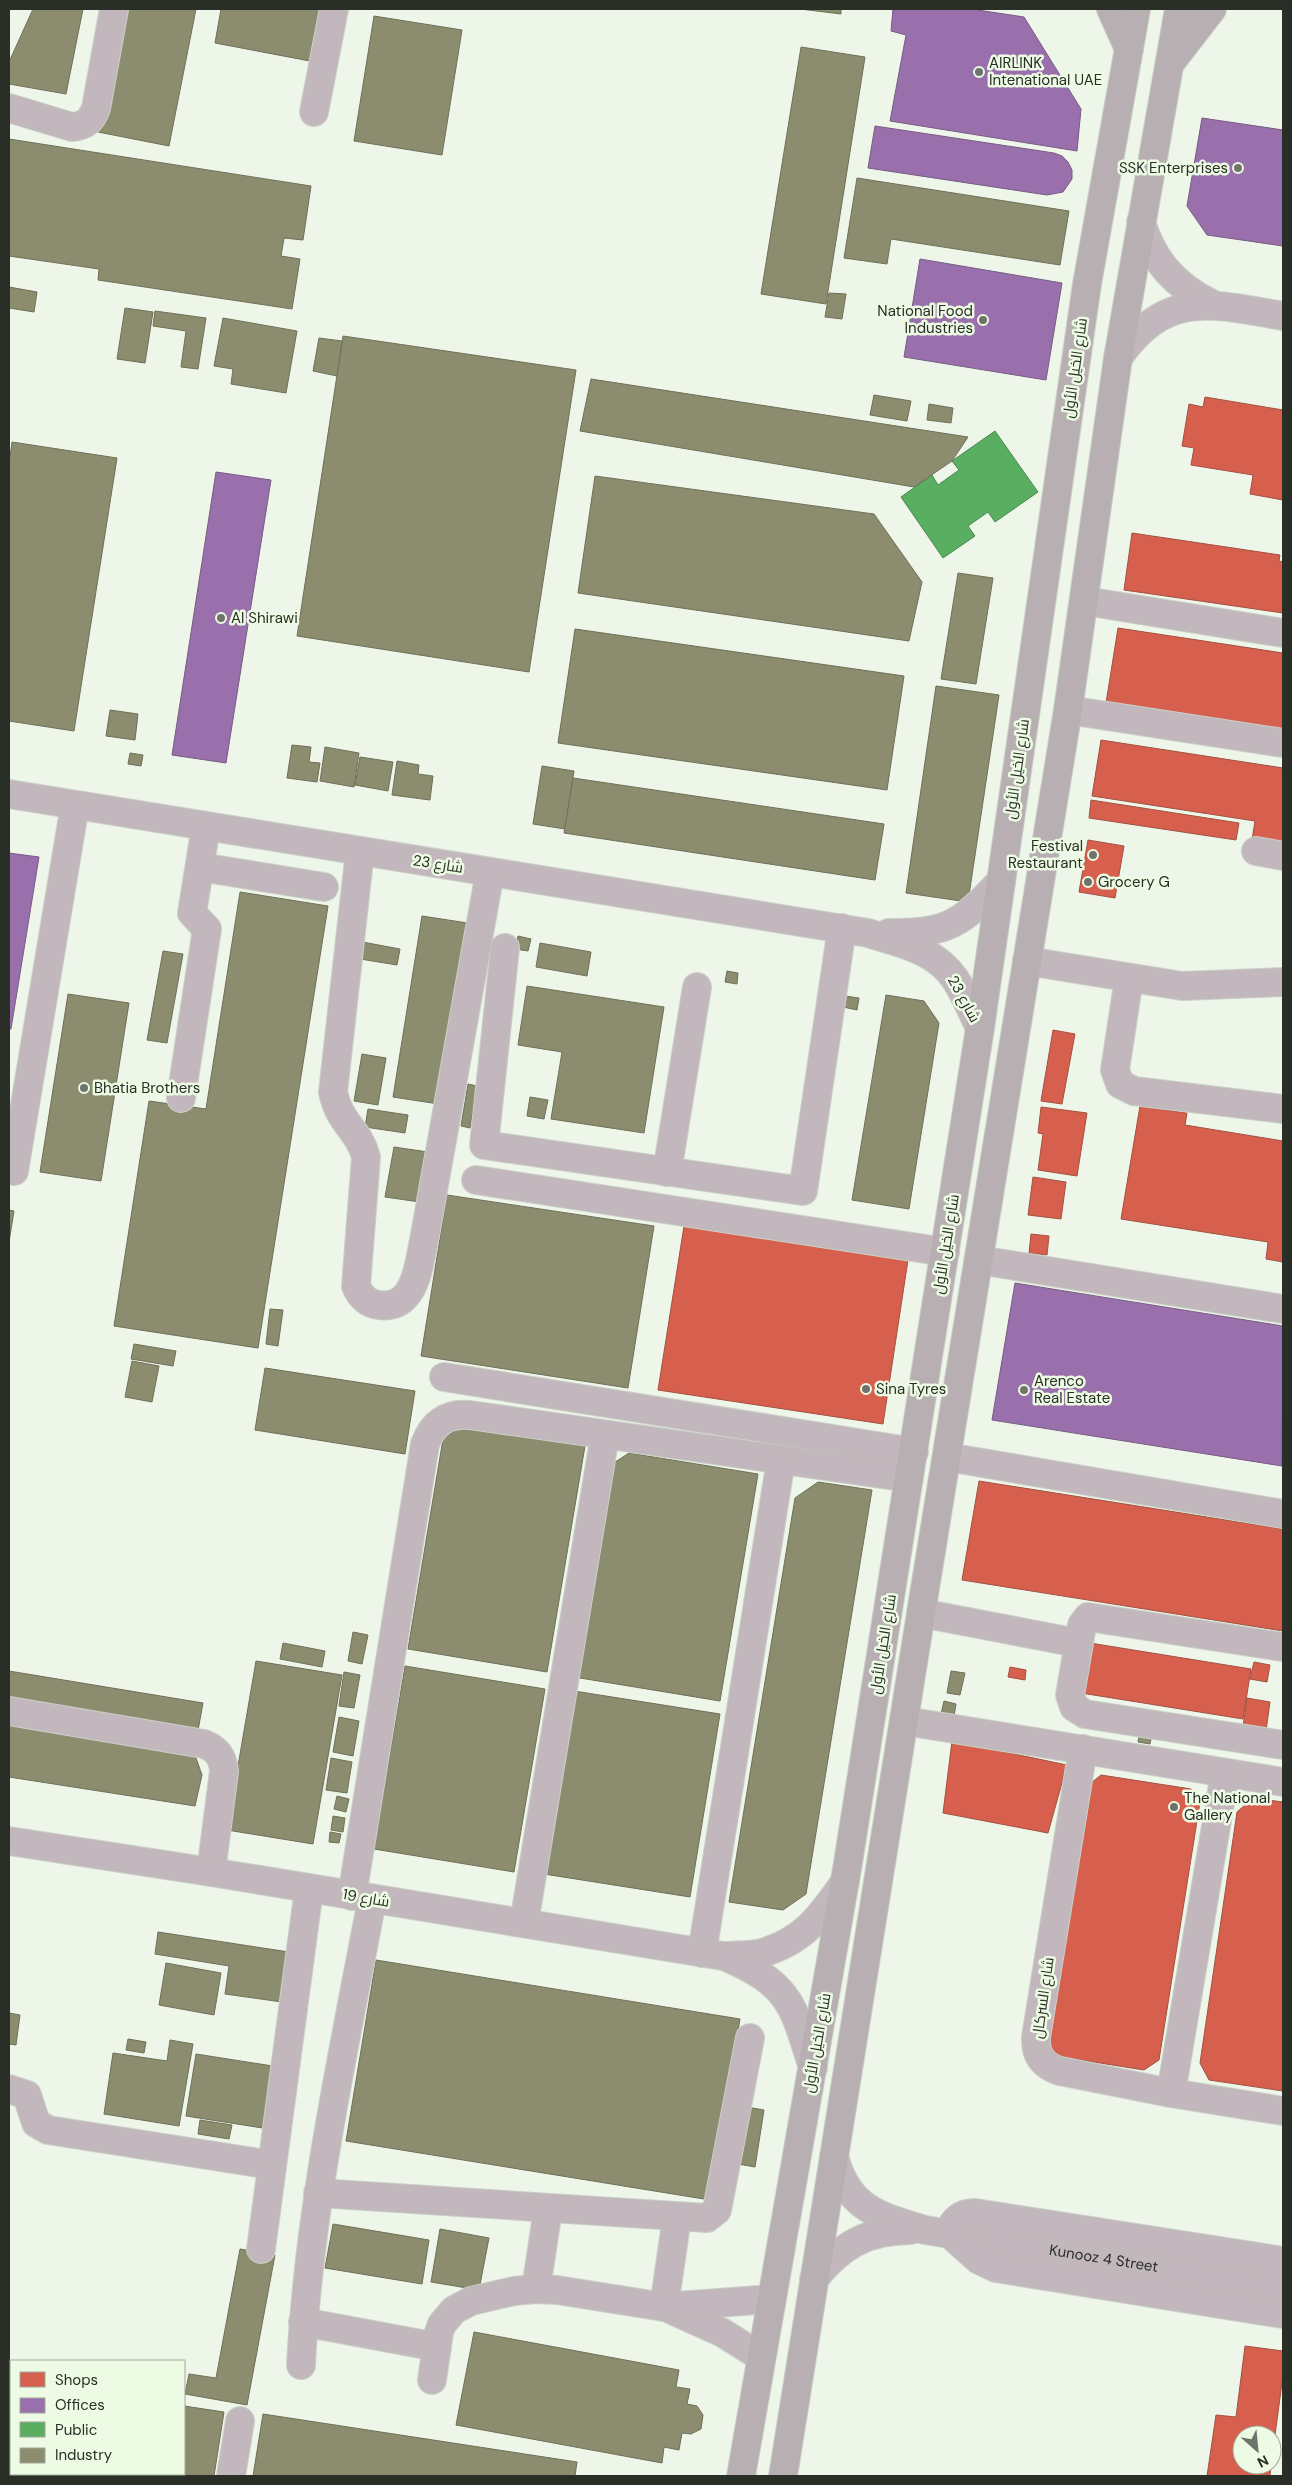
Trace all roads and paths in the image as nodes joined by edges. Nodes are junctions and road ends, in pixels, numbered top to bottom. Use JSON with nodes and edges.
{"nodes":[{"id":1,"x":114,"y":9,"type":"edge"},
{"id":2,"x":334,"y":9,"type":"edge"},
{"id":3,"x":1110,"y":9,"type":"edge"},
{"id":4,"x":1136,"y":9,"type":"edge"},
{"id":5,"x":1179,"y":9,"type":"edge"},
{"id":6,"x":1212,"y":9,"type":"edge"},
{"id":7,"x":1129,"y":49,"type":"junction"},
{"id":8,"x":1167,"y":67,"type":"junction"},
{"id":9,"x":9,"y":108,"type":"edge"},
{"id":10,"x":314,"y":112,"type":"dead end"},
{"id":11,"x":1141,"y":222,"type":"junction"},
{"id":12,"x":1212,"y":304,"type":"junction"},
{"id":13,"x":1283,"y":316,"type":"edge"},
{"id":14,"x":1118,"y":358,"type":"junction"},
{"id":15,"x":1085,"y":601,"type":"junction"},
{"id":16,"x":1283,"y":634,"type":"edge"},
{"id":17,"x":1068,"y":710,"type":"junction"},
{"id":18,"x":1283,"y":743,"type":"edge"},
{"id":19,"x":9,"y":794,"type":"edge"},
{"id":20,"x":75,"y":805,"type":"junction"},
{"id":21,"x":206,"y":826,"type":"junction"},
{"id":22,"x":360,"y":851,"type":"junction"},
{"id":23,"x":1256,"y":851,"type":"dead end"},
{"id":24,"x":1283,"y":856,"type":"edge"},
{"id":25,"x":200,"y":867,"type":"junction"},
{"id":26,"x":490,"y":872,"type":"junction"},
{"id":27,"x":1001,"y":881,"type":"junction"},
{"id":28,"x":324,"y":887,"type":"dead end"},
{"id":29,"x":855,"y":931,"type":"junction"},
{"id":30,"x":505,"y":948,"type":"dead end"},
{"id":31,"x":1028,"y":961,"type":"junction"},
{"id":32,"x":1129,"y":978,"type":"junction"},
{"id":33,"x":1283,"y":982,"type":"edge"},
{"id":34,"x":697,"y":987,"type":"dead end"},
{"id":35,"x":980,"y":1028,"type":"junction"},
{"id":36,"x":180,"y":1098,"type":"dead end"},
{"id":37,"x":1283,"y":1109,"type":"edge"},
{"id":38,"x":14,"y":1172,"type":"dead end"},
{"id":39,"x":667,"y":1172,"type":"junction"},
{"id":40,"x":476,"y":1180,"type":"dead end"},
{"id":41,"x":945,"y":1252,"type":"junction"},
{"id":42,"x":979,"y":1260,"type":"junction"},
{"id":43,"x":1283,"y":1309,"type":"edge"},
{"id":44,"x":444,"y":1377,"type":"dead end"},
{"id":45,"x":605,"y":1434,"type":"junction"},
{"id":46,"x":947,"y":1458,"type":"junction"},
{"id":47,"x":781,"y":1460,"type":"junction"},
{"id":48,"x":911,"y":1465,"type":"junction"},
{"id":49,"x":1283,"y":1514,"type":"edge"},
{"id":50,"x":921,"y":1613,"type":"junction"},
{"id":51,"x":1078,"y":1643,"type":"junction"},
{"id":52,"x":1283,"y":1647,"type":"edge"},
{"id":53,"x":9,"y":1711,"type":"edge"},
{"id":54,"x":905,"y":1721,"type":"junction"},
{"id":55,"x":1283,"y":1743,"type":"edge"},
{"id":56,"x":1083,"y":1749,"type":"junction"},
{"id":57,"x":1225,"y":1773,"type":"junction"},
{"id":58,"x":1283,"y":1782,"type":"edge"},
{"id":59,"x":9,"y":1841,"type":"edge"},
{"id":60,"x":211,"y":1872,"type":"junction"},
{"id":61,"x":845,"y":1882,"type":"junction"},
{"id":62,"x":309,"y":1889,"type":"junction"},
{"id":63,"x":362,"y":1898,"type":"junction"},
{"id":64,"x":524,"y":1923,"type":"junction"},
{"id":65,"x":712,"y":1954,"type":"junction"},
{"id":66,"x":750,"y":2038,"type":"dead end"},
{"id":67,"x":813,"y":2068,"type":"junction"},
{"id":68,"x":9,"y":2089,"type":"edge"},
{"id":69,"x":1171,"y":2093,"type":"junction"},
{"id":70,"x":1283,"y":2111,"type":"edge"},
{"id":71,"x":834,"y":2156,"type":"junction"},
{"id":72,"x":272,"y":2166,"type":"junction"},
{"id":73,"x":318,"y":2193,"type":"junction"},
{"id":74,"x":548,"y":2209,"type":"junction"},
{"id":75,"x":677,"y":2217,"type":"junction"},
{"id":76,"x":937,"y":2231,"type":"junction"},
{"id":77,"x":261,"y":2249,"type":"dead end"},
{"id":78,"x":1283,"y":2261,"type":"edge"},
{"id":79,"x":814,"y":2278,"type":"junction"},
{"id":80,"x":1283,"y":2287,"type":"edge"},
{"id":81,"x":536,"y":2289,"type":"junction"},
{"id":82,"x":771,"y":2299,"type":"junction"},
{"id":83,"x":664,"y":2307,"type":"junction"},
{"id":84,"x":1283,"y":2314,"type":"edge"},
{"id":85,"x":303,"y":2322,"type":"junction"},
{"id":86,"x":437,"y":2346,"type":"junction"},
{"id":87,"x":761,"y":2357,"type":"junction"},
{"id":88,"x":301,"y":2365,"type":"dead end"},
{"id":89,"x":432,"y":2380,"type":"dead end"},
{"id":90,"x":240,"y":2421,"type":"dead end"},
{"id":91,"x":231,"y":2476,"type":"edge"},
{"id":92,"x":741,"y":2476,"type":"edge"},
{"id":93,"x":783,"y":2476,"type":"edge"}],
"edges":[{"from":1,"to":9,"type":"street"},
{"from":2,"to":10,"type":"street"},
{"from":3,"to":7,"type":"main road"},
{"from":4,"to":7,"type":"main road","name":"شارع الخيل الأول"},
{"from":5,"to":8,"type":"main road"},
{"from":6,"to":8,"type":"main road"},
{"from":7,"to":27,"type":"main road","name":"شارع الخيل الأول"},
{"from":8,"to":11,"type":"main road"},
{"from":11,"to":12,"type":"street"},
{"from":11,"to":14,"type":"main road"},
{"from":12,"to":13,"type":"street"},
{"from":12,"to":14,"type":"street"},
{"from":14,"to":15,"type":"main road"},
{"from":15,"to":16,"type":"street"},
{"from":15,"to":17,"type":"main road"},
{"from":17,"to":18,"type":"street"},
{"from":17,"to":31,"type":"main road"},
{"from":19,"to":20,"type":"street","name":"شارع 23"},
{"from":20,"to":21,"type":"street","name":"شارع 23"},
{"from":20,"to":38,"type":"street"},
{"from":21,"to":22,"type":"street","name":"شارع 23"},
{"from":21,"to":25,"type":"street"},
{"from":22,"to":26,"type":"street","name":"شارع 23"},
{"from":22,"to":26,"type":"street"},
{"from":23,"to":24,"type":"street"},
{"from":25,"to":28,"type":"street"},
{"from":25,"to":36,"type":"street"},
{"from":26,"to":29,"type":"street","name":"شارع 23"},
{"from":27,"to":29,"type":"street","name":"شارع 23"},
{"from":27,"to":35,"type":"main road","name":"شارع الخيل الأول"},
{"from":29,"to":35,"type":"street","name":"شارع 23"},
{"from":29,"to":39,"type":"street"},
{"from":30,"to":39,"type":"street"},
{"from":31,"to":32,"type":"street"},
{"from":31,"to":42,"type":"main road"},
{"from":32,"to":33,"type":"street"},
{"from":32,"to":37,"type":"street"},
{"from":34,"to":39,"type":"street"},
{"from":35,"to":41,"type":"main road","name":"شارع الخيل الأول"},
{"from":40,"to":41,"type":"street"},
{"from":41,"to":48,"type":"main road","name":"شارع الخيل الأول"},
{"from":42,"to":43,"type":"street"},
{"from":42,"to":46,"type":"main road"},
{"from":44,"to":48,"type":"street"},
{"from":45,"to":47,"type":"street"},
{"from":45,"to":63,"type":"street"},
{"from":45,"to":64,"type":"street"},
{"from":46,"to":49,"type":"street"},
{"from":46,"to":50,"type":"main road"},
{"from":47,"to":48,"type":"street"},
{"from":47,"to":65,"type":"street"},
{"from":48,"to":61,"type":"main road","name":"شارع الخيل الأول"},
{"from":50,"to":51,"type":"street"},
{"from":50,"to":54,"type":"main road"},
{"from":51,"to":52,"type":"street"},
{"from":51,"to":55,"type":"street"},
{"from":53,"to":60,"type":"street"},
{"from":54,"to":56,"type":"street"},
{"from":54,"to":71,"type":"main road"},
{"from":56,"to":57,"type":"street"},
{"from":56,"to":69,"type":"street","name":"شارع السركال"},
{"from":57,"to":58,"type":"street"},
{"from":57,"to":69,"type":"street"},
{"from":59,"to":60,"type":"street","name":"شارع 19"},
{"from":60,"to":62,"type":"street","name":"شارع 19"},
{"from":61,"to":65,"type":"street","name":"شارع 19"},
{"from":61,"to":67,"type":"main road","name":"شارع الخيل الأول"},
{"from":62,"to":63,"type":"street","name":"شارع 19"},
{"from":62,"to":72,"type":"street"},
{"from":63,"to":64,"type":"street","name":"شارع 19"},
{"from":63,"to":73,"type":"street"},
{"from":64,"to":65,"type":"street","name":"شارع 19"},
{"from":65,"to":67,"type":"street","name":"شارع 19"},
{"from":66,"to":75,"type":"street"},
{"from":67,"to":82,"type":"main road","name":"شارع الخيل الأول"},
{"from":68,"to":72,"type":"street"},
{"from":69,"to":70,"type":"street","name":"شارع السركال"},
{"from":71,"to":76,"type":"street","name":"Kunooz 4 Street"},
{"from":71,"to":79,"type":"main road"},
{"from":72,"to":77,"type":"street"},
{"from":73,"to":74,"type":"street"},
{"from":73,"to":85,"type":"street"},
{"from":74,"to":75,"type":"street"},
{"from":74,"to":81,"type":"street"},
{"from":75,"to":83,"type":"street"},
{"from":76,"to":78,"type":"street"},
{"from":76,"to":79,"type":"street","name":"Kunooz 4 Street"},
{"from":76,"to":80,"type":"street","name":"Kunooz 4 Street"},
{"from":76,"to":84,"type":"street"},
{"from":79,"to":93,"type":"main road"},
{"from":81,"to":83,"type":"street"},
{"from":81,"to":86,"type":"street"},
{"from":82,"to":83,"type":"street"},
{"from":82,"to":87,"type":"main road","name":"شارع الخيل الأول"},
{"from":83,"to":87,"type":"street"},
{"from":85,"to":86,"type":"street"},
{"from":85,"to":88,"type":"street"},
{"from":86,"to":89,"type":"street"},
{"from":87,"to":92,"type":"main road","name":"شارع الخيل الأول"},
{"from":90,"to":91,"type":"street"}]}
